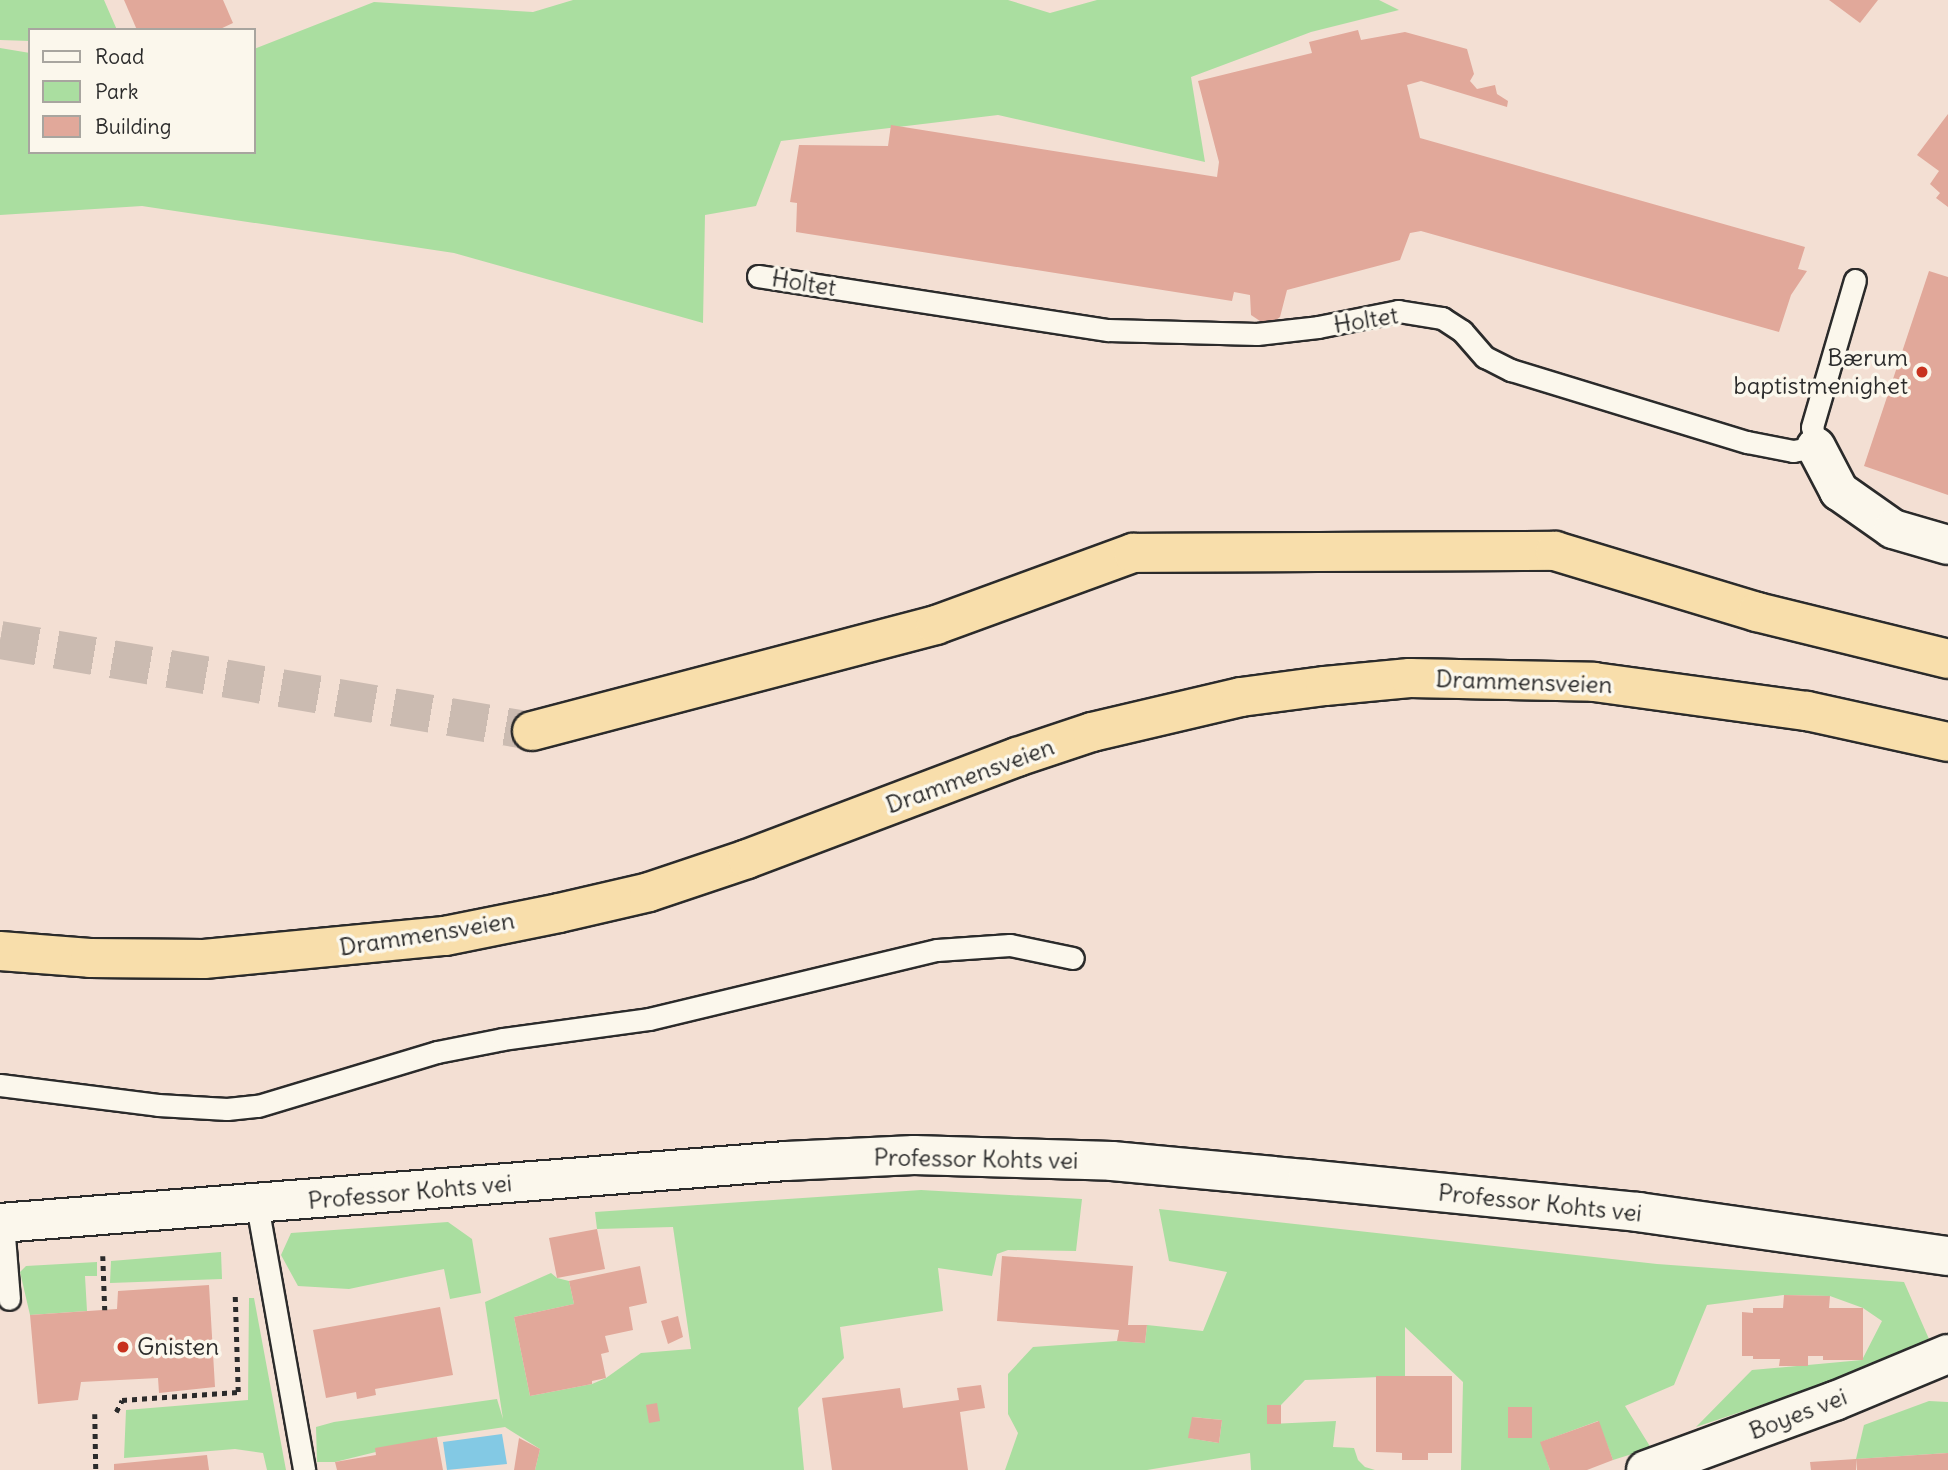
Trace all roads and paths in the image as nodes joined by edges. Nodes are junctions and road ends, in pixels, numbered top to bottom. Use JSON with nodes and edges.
{"nodes":[{"id":1,"x":758,"y":276,"type":"dead end"},
{"id":2,"x":1855,"y":280,"type":"dead end"},
{"id":3,"x":1816,"y":447,"type":"junction"},
{"id":4,"x":1948,"y":545,"type":"edge"},
{"id":5,"x":1948,"y":659,"type":"edge"},
{"id":6,"x":532,"y":731,"type":"tunnel mouth"},
{"id":7,"x":1948,"y":742,"type":"edge"},
{"id":8,"x":0,"y":950,"type":"edge"},
{"id":9,"x":1073,"y":958,"type":"dead end"},
{"id":10,"x":0,"y":1085,"type":"edge"},
{"id":11,"x":257,"y":1205,"type":"junction"},
{"id":12,"x":1,"y":1223,"type":"edge"},
{"id":13,"x":103,"y":1252,"type":"dead end"},
{"id":14,"x":1948,"y":1256,"type":"edge"},
{"id":15,"x":235,"y":1284,"type":"dead end"},
{"id":16,"x":9,"y":1299,"type":"dead end"},
{"id":17,"x":105,"y":1310,"type":"dead end"},
{"id":18,"x":1948,"y":1354,"type":"edge"},
{"id":19,"x":116,"y":1412,"type":"dead end"},
{"id":20,"x":95,"y":1414,"type":"dead end"},
{"id":21,"x":96,"y":1470,"type":"edge"},
{"id":22,"x":304,"y":1470,"type":"edge"},
{"id":23,"x":1646,"y":1470,"type":"edge"}],
"edges":[{"from":1,"to":3,"type":"lane","name":"Holtet"},
{"from":2,"to":3,"type":"lane"},
{"from":3,"to":4,"type":"main road"},
{"from":5,"to":6,"type":"highway"},
{"from":7,"to":8,"type":"highway","name":"Drammensveien"},
{"from":9,"to":10,"type":"lane"},
{"from":11,"to":12,"type":"main road","name":"Professor Kohts vei"},
{"from":11,"to":14,"type":"main road","name":"Professor Kohts vei"},
{"from":11,"to":22,"type":"lane"},
{"from":12,"to":16,"type":"lane"},
{"from":13,"to":17,"type":"path"},
{"from":15,"to":19,"type":"path"},
{"from":18,"to":23,"type":"main road","name":"Boyes vei"},
{"from":20,"to":21,"type":"path"}]}
